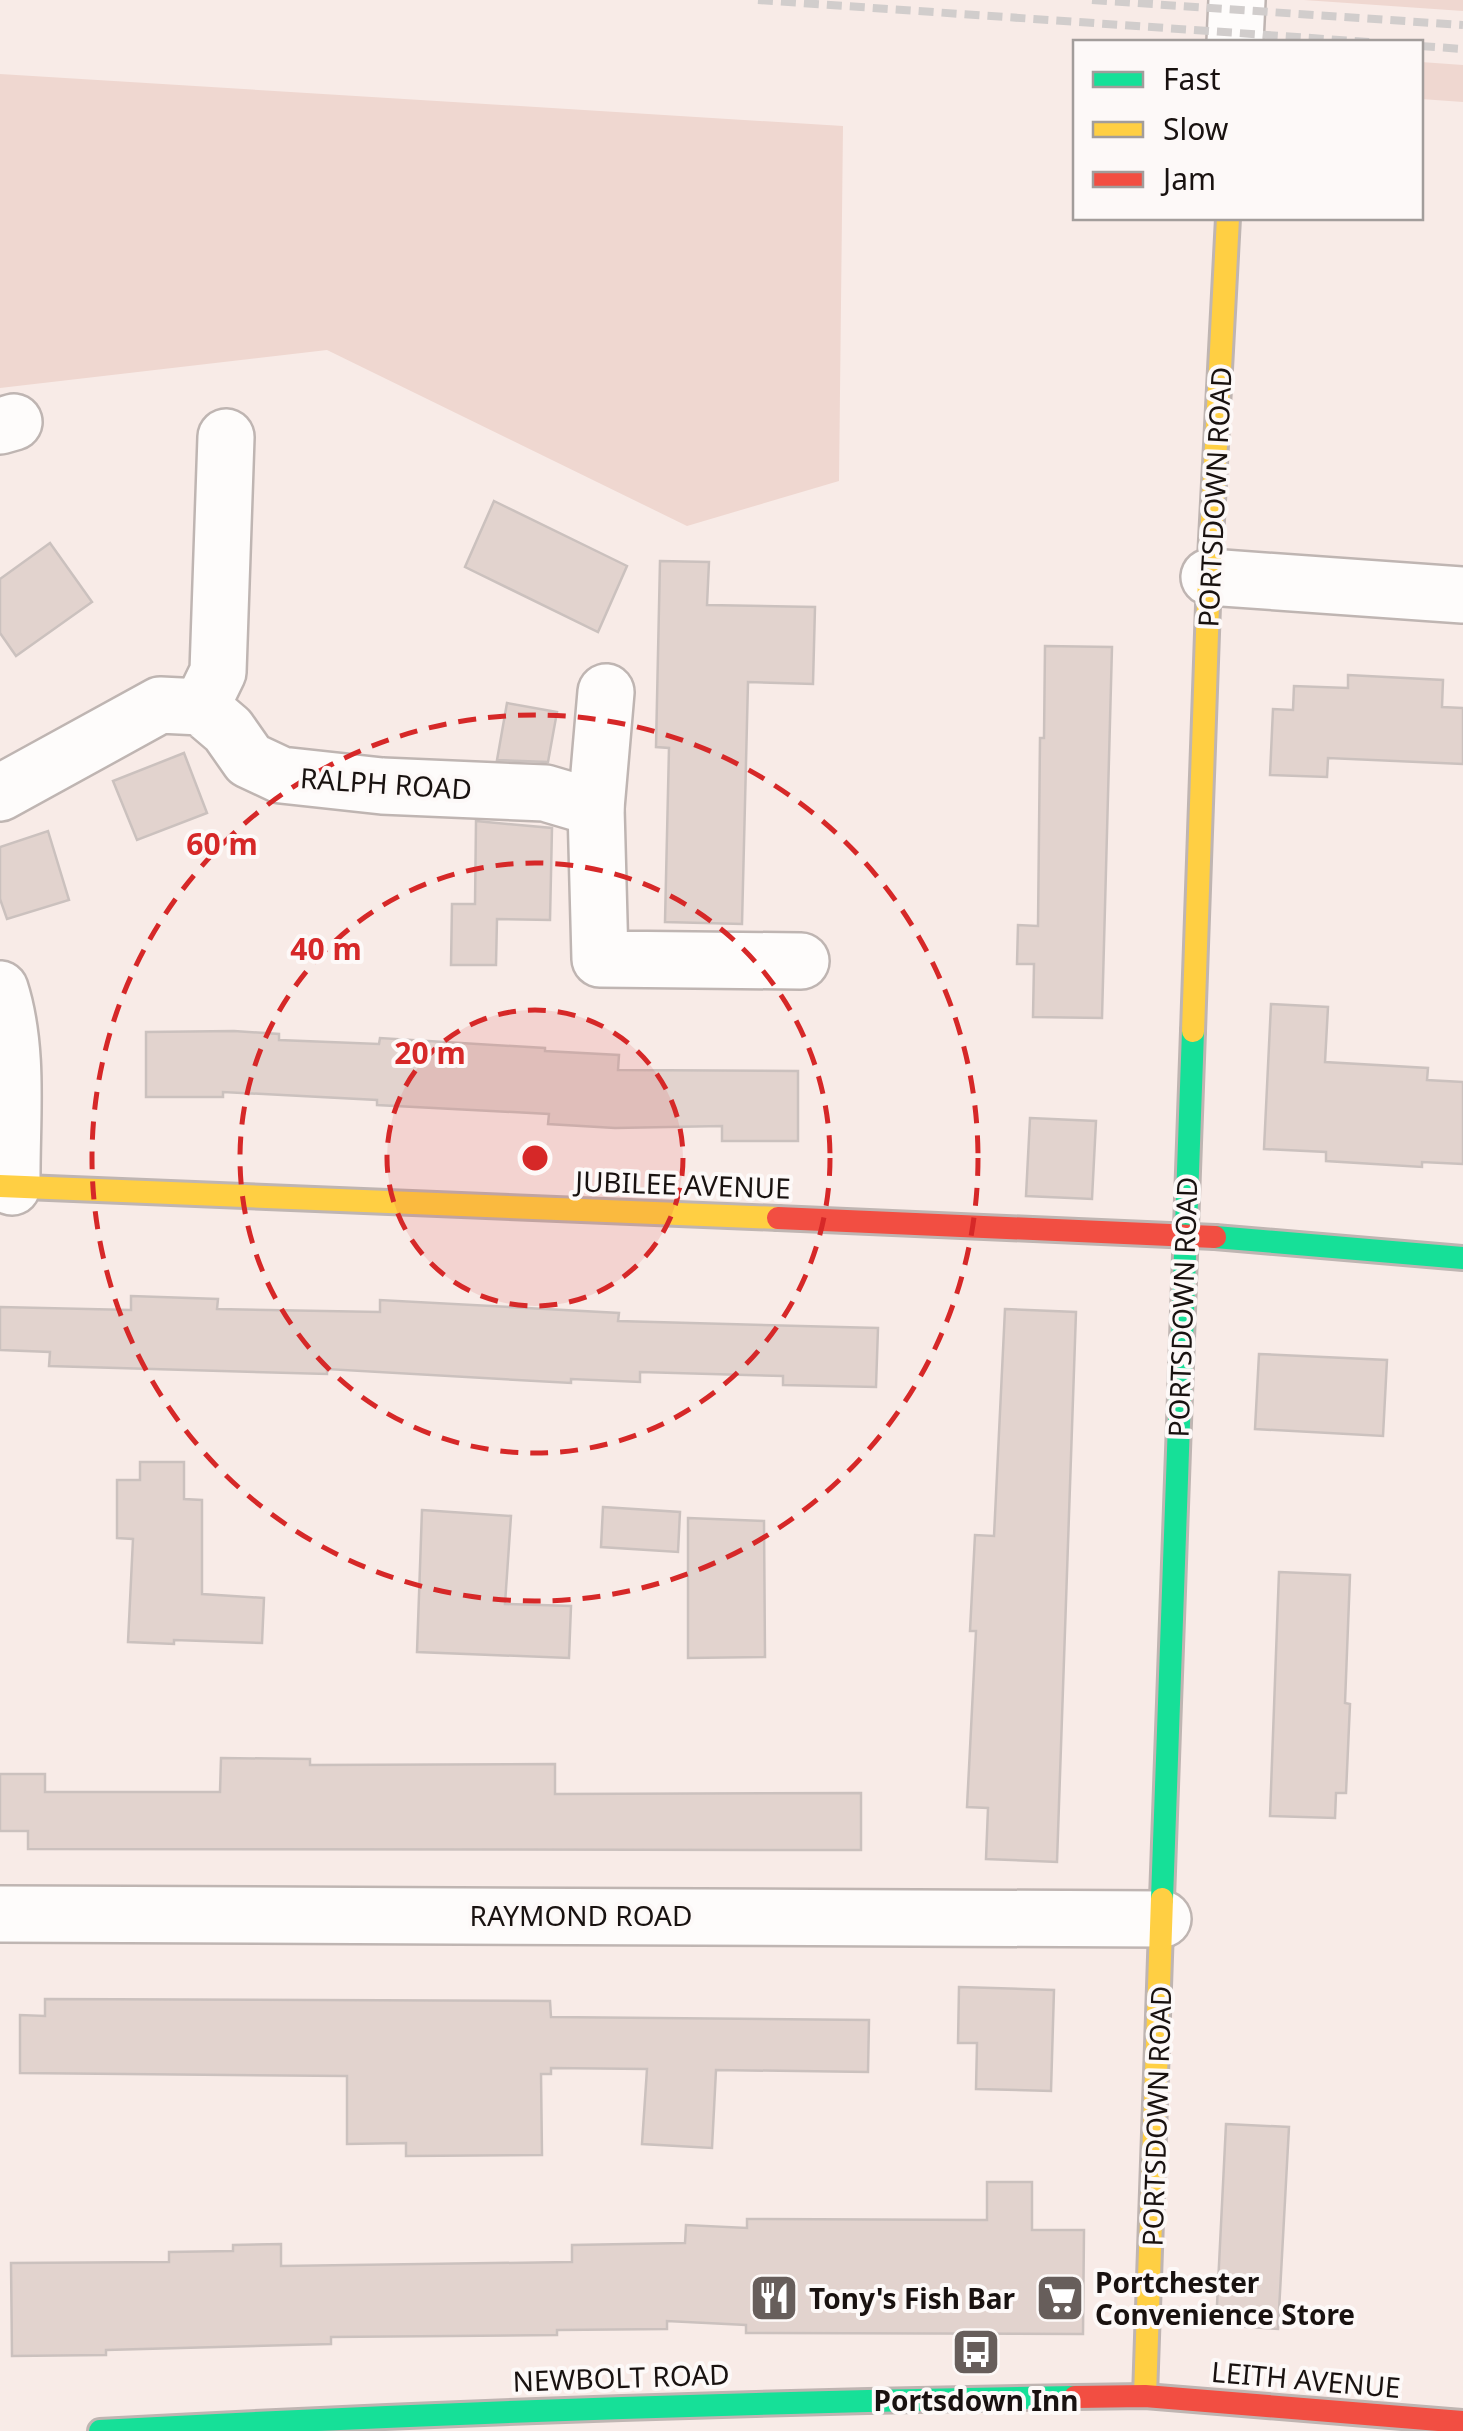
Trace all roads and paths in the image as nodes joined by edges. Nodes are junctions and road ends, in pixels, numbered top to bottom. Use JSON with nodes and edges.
{"nodes":[{"id":1,"x":1236,"y":0,"type":"edge"},
{"id":2,"x":1235,"y":40,"type":"edge"},
{"id":3,"x":1228,"y":220,"type":"edge"},
{"id":4,"x":226,"y":437,"type":"dead end"},
{"id":5,"x":1209,"y":577,"type":"junction"},
{"id":6,"x":1463,"y":594,"type":"edge"},
{"id":7,"x":606,"y":692,"type":"dead end"},
{"id":8,"x":201,"y":707,"type":"junction"},
{"id":9,"x":0,"y":793,"type":"edge"},
{"id":10,"x":596,"y":808,"type":"junction"},
{"id":11,"x":801,"y":961,"type":"dead end"},
{"id":12,"x":0,"y":989,"type":"edge"},
{"id":13,"x":6,"y":1186,"type":"edge"},
{"id":14,"x":1184,"y":1234,"type":"junction"},
{"id":15,"x":1463,"y":1258,"type":"edge"},
{"id":16,"x":0,"y":1914,"type":"edge"},
{"id":17,"x":1163,"y":1918,"type":"junction"},
{"id":18,"x":1145,"y":2396,"type":"junction"},
{"id":19,"x":1354,"y":2422,"type":"edge"},
{"id":20,"x":1463,"y":2422,"type":"edge"},
{"id":21,"x":409,"y":2423,"type":"edge"},
{"id":22,"x":100,"y":2431,"type":"edge"}],
"edges":[{"from":1,"to":2,"type":"street"},
{"from":3,"to":5,"type":"street","name":"PORTSDOWN ROAD"},
{"from":4,"to":8,"type":"street"},
{"from":5,"to":6,"type":"street"},
{"from":5,"to":14,"type":"street","name":"PORTSDOWN ROAD"},
{"from":7,"to":10,"type":"street"},
{"from":8,"to":9,"type":"street"},
{"from":8,"to":10,"type":"street","name":"RALPH ROAD"},
{"from":10,"to":11,"type":"street"},
{"from":12,"to":13,"type":"street"},
{"from":13,"to":14,"type":"street","name":"JUBILEE AVENUE"},
{"from":14,"to":15,"type":"street","name":"JUBILEE AVENUE"},
{"from":14,"to":17,"type":"street","name":"PORTSDOWN ROAD"},
{"from":16,"to":17,"type":"street","name":"RAYMOND ROAD"},
{"from":17,"to":18,"type":"street","name":"PORTSDOWN ROAD"},
{"from":18,"to":19,"type":"street","name":"LEITH AVENUE"},
{"from":18,"to":21,"type":"street","name":"NEWBOLT ROAD"},
{"from":19,"to":20,"type":"street","name":"LEITH AVENUE"},
{"from":21,"to":22,"type":"street","name":"NEWBOLT ROAD"}]}
